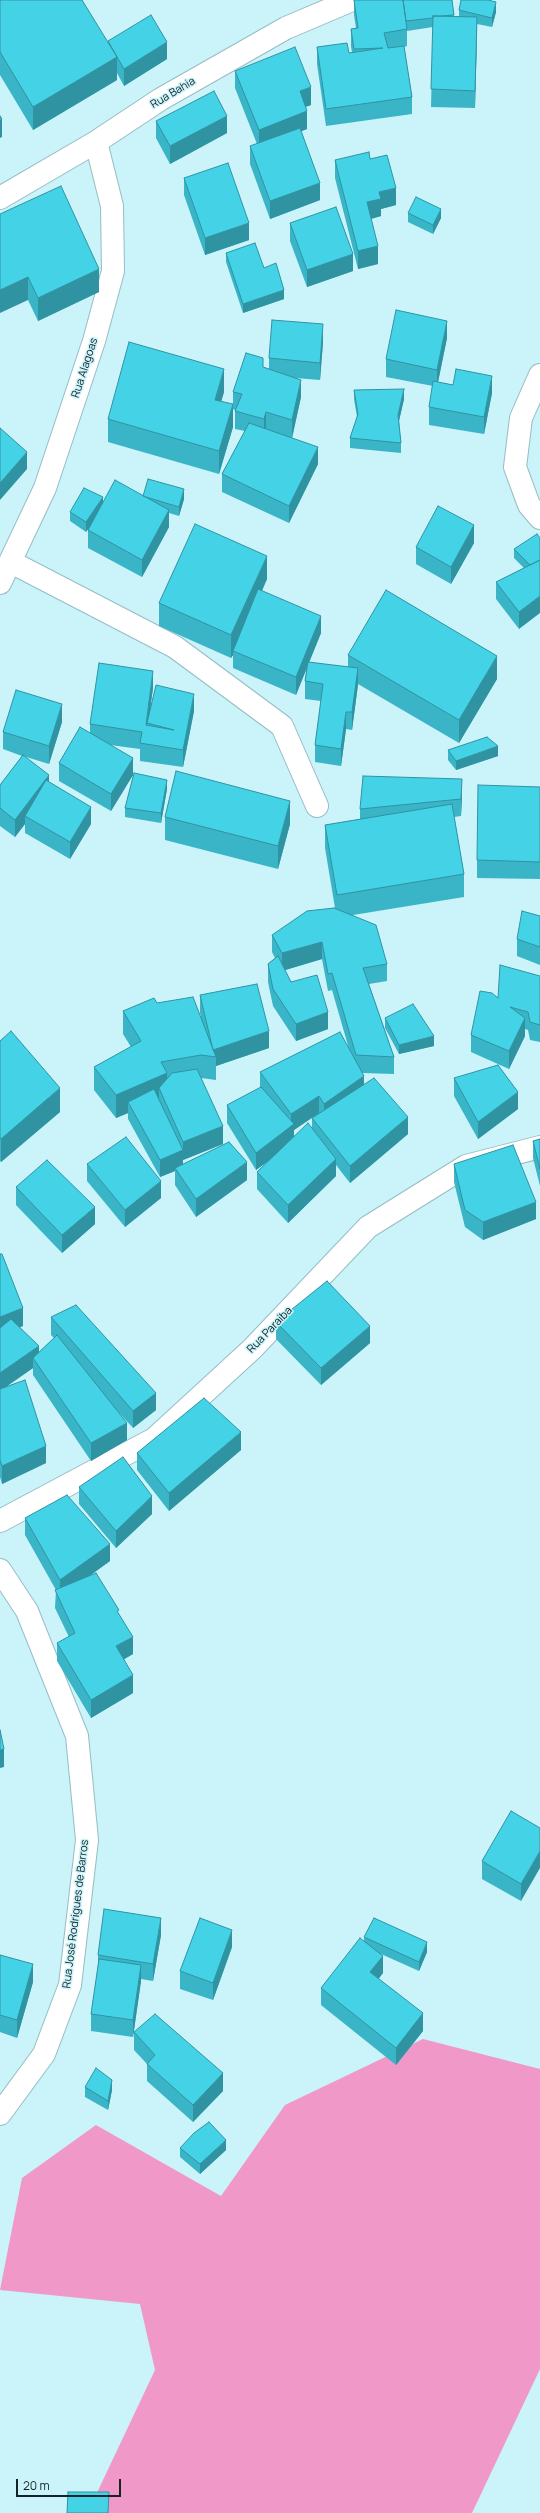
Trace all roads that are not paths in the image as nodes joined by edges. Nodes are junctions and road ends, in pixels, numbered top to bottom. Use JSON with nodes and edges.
{"nodes":[{"id":1,"x":352,"y":0,"type":"edge"},
{"id":2,"x":96,"y":142,"type":"junction"},
{"id":3,"x":0,"y":198,"type":"edge"},
{"id":4,"x":540,"y":375,"type":"edge"},
{"id":5,"x":540,"y":518,"type":"edge"},
{"id":6,"x":11,"y":562,"type":"junction"},
{"id":7,"x":0,"y":582,"type":"edge"},
{"id":8,"x":317,"y":806,"type":"dead end"},
{"id":9,"x":540,"y":1147,"type":"edge"},
{"id":10,"x":0,"y":1521,"type":"edge"},
{"id":11,"x":0,"y":1570,"type":"edge"},
{"id":12,"x":0,"y":2114,"type":"edge"}],
"edges":[{"from":1,"to":2,"type":"street","name":"Rua Bahia"},
{"from":2,"to":3,"type":"street","name":"Rua Bahia"},
{"from":2,"to":6,"type":"street","name":"Rua Alagoas"},
{"from":4,"to":5,"type":"street"},
{"from":6,"to":7,"type":"street","name":"Rua Alagoas"},
{"from":6,"to":8,"type":"street"},
{"from":9,"to":10,"type":"street","name":"Rua Paraíba"},
{"from":11,"to":12,"type":"street","name":"Rua José Rodrigues de Barros"}]}
